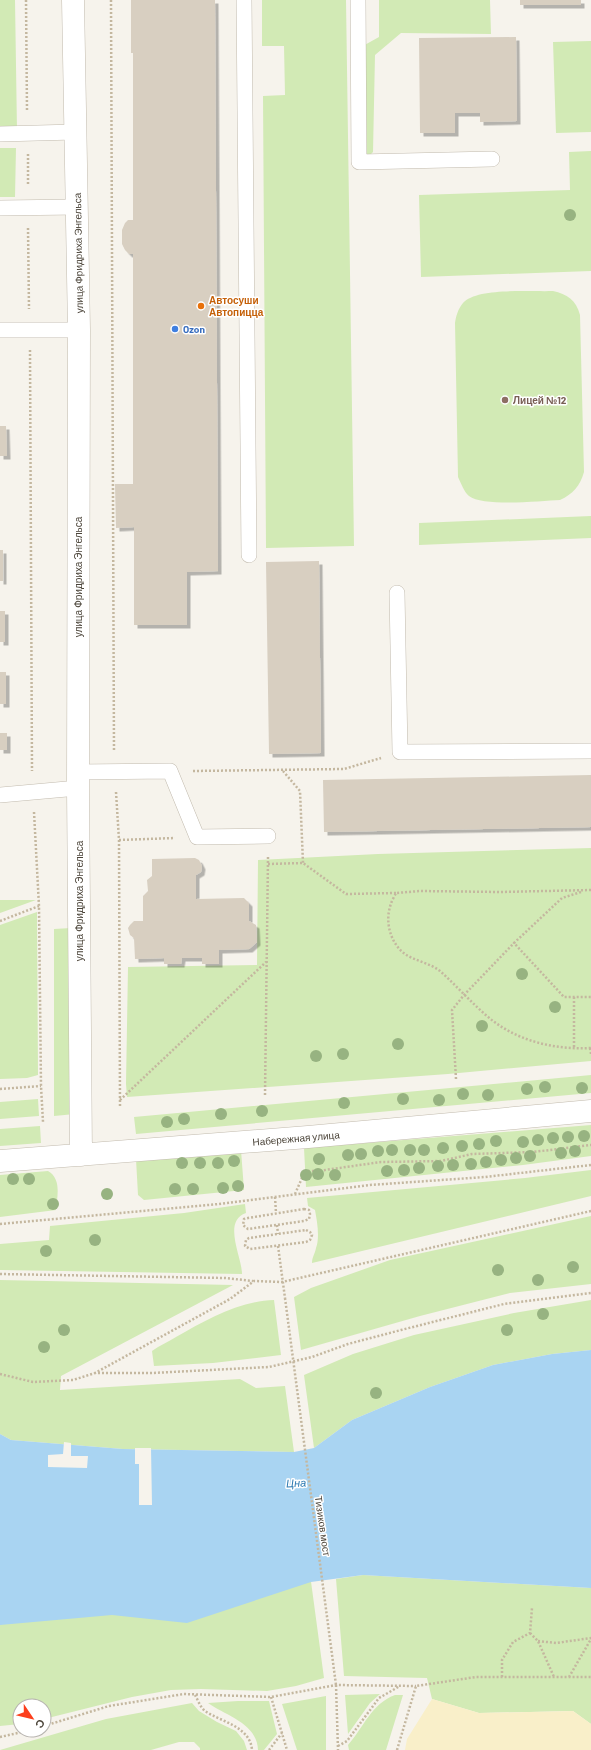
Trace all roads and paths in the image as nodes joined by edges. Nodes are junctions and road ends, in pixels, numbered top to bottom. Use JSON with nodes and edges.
{"nodes":[{"id":1,"x":26,"y":0,"type":"edge"},
{"id":2,"x":73,"y":0,"type":"edge"},
{"id":3,"x":111,"y":0,"type":"edge"},
{"id":4,"x":244,"y":0,"type":"edge"},
{"id":5,"x":358,"y":0,"type":"edge"},
{"id":6,"x":76,"y":132,"type":"junction"},
{"id":7,"x":28,"y":133,"type":"junction"},
{"id":8,"x":0,"y":134,"type":"edge"},
{"id":9,"x":492,"y":159,"type":"dead end"},
{"id":10,"x":28,"y":207,"type":"junction"},
{"id":11,"x":77,"y":207,"type":"junction"},
{"id":12,"x":0,"y":208,"type":"edge"},
{"id":13,"x":0,"y":330,"type":"edge"},
{"id":14,"x":30,"y":330,"type":"junction"},
{"id":15,"x":79,"y":330,"type":"junction"},
{"id":16,"x":249,"y":555,"type":"dead end"},
{"id":17,"x":398,"y":593,"type":"dead end"},
{"id":18,"x":591,"y":751,"type":"edge"},
{"id":19,"x":400,"y":752,"type":"junction"},
{"id":20,"x":170,"y":771,"type":"junction"},
{"id":21,"x":284,"y":771,"type":"junction"},
{"id":22,"x":114,"y":773,"type":"junction"},
{"id":23,"x":78,"y":780,"type":"junction"},
{"id":24,"x":32,"y":792,"type":"junction"},
{"id":25,"x":0,"y":795,"type":"edge"},
{"id":26,"x":268,"y":836,"type":"joint"},
{"id":27,"x":197,"y":837,"type":"junction"},
{"id":28,"x":119,"y":840,"type":"junction"},
{"id":29,"x":303,"y":863,"type":"junction"},
{"id":30,"x":268,"y":864,"type":"junction"},
{"id":31,"x":586,"y":890,"type":"junction"},
{"id":32,"x":591,"y":891,"type":"edge"},
{"id":33,"x":396,"y":893,"type":"junction"},
{"id":34,"x":39,"y":906,"type":"junction"},
{"id":35,"x":0,"y":921,"type":"edge"},
{"id":36,"x":514,"y":944,"type":"junction"},
{"id":37,"x":267,"y":962,"type":"junction"},
{"id":38,"x":464,"y":995,"type":"junction"},
{"id":39,"x":574,"y":997,"type":"junction"},
{"id":40,"x":591,"y":997,"type":"edge"},
{"id":41,"x":591,"y":1048,"type":"edge"},
{"id":42,"x":574,"y":1049,"type":"junction"},
{"id":43,"x":591,"y":1054,"type":"edge"},
{"id":44,"x":456,"y":1079,"type":"dead end"},
{"id":45,"x":41,"y":1086,"type":"junction"},
{"id":46,"x":0,"y":1088,"type":"edge"},
{"id":47,"x":265,"y":1095,"type":"dead end"},
{"id":48,"x":120,"y":1101,"type":"junction"},
{"id":49,"x":120,"y":1107,"type":"dead end"},
{"id":50,"x":591,"y":1111,"type":"edge"},
{"id":51,"x":43,"y":1122,"type":"dead end"},
{"id":52,"x":591,"y":1145,"type":"edge"},
{"id":53,"x":81,"y":1155,"type":"junction"},
{"id":54,"x":0,"y":1161,"type":"edge"},
{"id":55,"x":591,"y":1165,"type":"edge"},
{"id":56,"x":294,"y":1194,"type":"junction"},
{"id":57,"x":275,"y":1197,"type":"junction"},
{"id":58,"x":591,"y":1211,"type":"edge"},
{"id":59,"x":276,"y":1213,"type":"junction"},
{"id":60,"x":0,"y":1224,"type":"edge"},
{"id":61,"x":277,"y":1224,"type":"junction"},
{"id":62,"x":278,"y":1234,"type":"junction"},
{"id":63,"x":278,"y":1246,"type":"junction"},
{"id":64,"x":0,"y":1274,"type":"edge"},
{"id":65,"x":254,"y":1281,"type":"junction"},
{"id":66,"x":282,"y":1282,"type":"junction"},
{"id":67,"x":591,"y":1293,"type":"edge"},
{"id":68,"x":95,"y":1373,"type":"junction"},
{"id":69,"x":0,"y":1374,"type":"edge"},
{"id":70,"x":532,"y":1608,"type":"dead end"},
{"id":71,"x":530,"y":1633,"type":"junction"},
{"id":72,"x":591,"y":1639,"type":"edge"},
{"id":73,"x":538,"y":1641,"type":"junction"},
{"id":74,"x":502,"y":1677,"type":"junction"},
{"id":75,"x":554,"y":1677,"type":"junction"},
{"id":76,"x":569,"y":1677,"type":"junction"},
{"id":77,"x":591,"y":1677,"type":"edge"},
{"id":78,"x":336,"y":1685,"type":"junction"},
{"id":79,"x":401,"y":1686,"type":"junction"},
{"id":80,"x":416,"y":1686,"type":"junction"},
{"id":81,"x":194,"y":1695,"type":"junction"},
{"id":82,"x":271,"y":1697,"type":"junction"},
{"id":83,"x":52,"y":1724,"type":"edge"},
{"id":84,"x":282,"y":1733,"type":"junction"},
{"id":85,"x":12,"y":1734,"type":"edge"},
{"id":86,"x":0,"y":1737,"type":"edge"},
{"id":87,"x":338,"y":1748,"type":"edge"},
{"id":88,"x":252,"y":1750,"type":"edge"},
{"id":89,"x":269,"y":1750,"type":"edge"},
{"id":90,"x":287,"y":1750,"type":"edge"},
{"id":91,"x":397,"y":1750,"type":"edge"}],
"edges":[{"from":1,"to":7,"type":"path"},
{"from":2,"to":6,"type":"street","name":"улица Фридриха Энгельса"},
{"from":3,"to":22,"type":"path"},
{"from":4,"to":16,"type":"lane"},
{"from":5,"to":9,"type":"lane"},
{"from":6,"to":7,"type":"lane"},
{"from":6,"to":11,"type":"street","name":"улица Фридриха Энгельса"},
{"from":7,"to":8,"type":"lane"},
{"from":7,"to":10,"type":"path"},
{"from":10,"to":11,"type":"lane"},
{"from":10,"to":12,"type":"lane"},
{"from":10,"to":14,"type":"path"},
{"from":11,"to":15,"type":"street","name":"улица Фридриха Энгельса"},
{"from":13,"to":14,"type":"lane"},
{"from":14,"to":15,"type":"lane"},
{"from":14,"to":24,"type":"path"},
{"from":15,"to":23,"type":"street","name":"улица Фридриха Энгельса"},
{"from":17,"to":19,"type":"lane"},
{"from":18,"to":19,"type":"lane"},
{"from":19,"to":21,"type":"path"},
{"from":20,"to":21,"type":"path"},
{"from":20,"to":22,"type":"lane"},
{"from":20,"to":27,"type":"lane"},
{"from":21,"to":29,"type":"path"},
{"from":22,"to":23,"type":"lane"},
{"from":22,"to":28,"type":"path"},
{"from":23,"to":24,"type":"lane"},
{"from":23,"to":53,"type":"street","name":"улица Фридриха Энгельса"},
{"from":24,"to":25,"type":"lane"},
{"from":24,"to":34,"type":"path"},
{"from":26,"to":27,"type":"lane"},
{"from":26,"to":30,"type":"path"},
{"from":27,"to":28,"type":"path"},
{"from":28,"to":48,"type":"path"},
{"from":29,"to":30,"type":"path"},
{"from":29,"to":33,"type":"path"},
{"from":30,"to":37,"type":"path"},
{"from":31,"to":32,"type":"path"},
{"from":31,"to":33,"type":"path"},
{"from":31,"to":36,"type":"path"},
{"from":33,"to":38,"type":"path"},
{"from":34,"to":35,"type":"path"},
{"from":34,"to":45,"type":"path"},
{"from":36,"to":38,"type":"path"},
{"from":36,"to":39,"type":"path"},
{"from":37,"to":47,"type":"path"},
{"from":37,"to":48,"type":"path"},
{"from":38,"to":42,"type":"path"},
{"from":38,"to":44,"type":"path"},
{"from":39,"to":40,"type":"path"},
{"from":39,"to":42,"type":"path"},
{"from":41,"to":42,"type":"path"},
{"from":41,"to":43,"type":"path"},
{"from":45,"to":46,"type":"path"},
{"from":45,"to":51,"type":"path"},
{"from":48,"to":49,"type":"path"},
{"from":50,"to":53,"type":"street","name":"Набережная улица"},
{"from":52,"to":56,"type":"path"},
{"from":53,"to":54,"type":"street","name":"Набережная улица"},
{"from":55,"to":56,"type":"path"},
{"from":56,"to":57,"type":"path"},
{"from":57,"to":59,"type":"path"},
{"from":57,"to":60,"type":"path"},
{"from":58,"to":66,"type":"path"},
{"from":59,"to":61,"type":"path"},
{"from":59,"to":61,"type":"path"},
{"from":61,"to":62,"type":"path"},
{"from":62,"to":63,"type":"path"},
{"from":62,"to":63,"type":"path"},
{"from":63,"to":66,"type":"path","name":"Тизиков мост"},
{"from":64,"to":65,"type":"path"},
{"from":65,"to":66,"type":"path"},
{"from":65,"to":68,"type":"path"},
{"from":66,"to":78,"type":"path","name":"Тизиков мост","bridge":true},
{"from":67,"to":68,"type":"path"},
{"from":68,"to":69,"type":"path"},
{"from":70,"to":71,"type":"path"},
{"from":71,"to":73,"type":"path"},
{"from":71,"to":74,"type":"path"},
{"from":72,"to":73,"type":"path"},
{"from":72,"to":76,"type":"path"},
{"from":73,"to":75,"type":"path"},
{"from":74,"to":75,"type":"path"},
{"from":74,"to":80,"type":"path"},
{"from":75,"to":76,"type":"path"},
{"from":76,"to":77,"type":"path"},
{"from":78,"to":79,"type":"path"},
{"from":78,"to":82,"type":"path"},
{"from":78,"to":87,"type":"path","name":"Тизиков мост"},
{"from":79,"to":80,"type":"path"},
{"from":79,"to":87,"type":"path"},
{"from":80,"to":91,"type":"path"},
{"from":81,"to":82,"type":"path"},
{"from":81,"to":83,"type":"path"},
{"from":81,"to":88,"type":"path"},
{"from":82,"to":84,"type":"path"},
{"from":84,"to":89,"type":"path"},
{"from":84,"to":90,"type":"path"},
{"from":85,"to":86,"type":"path"}]}
